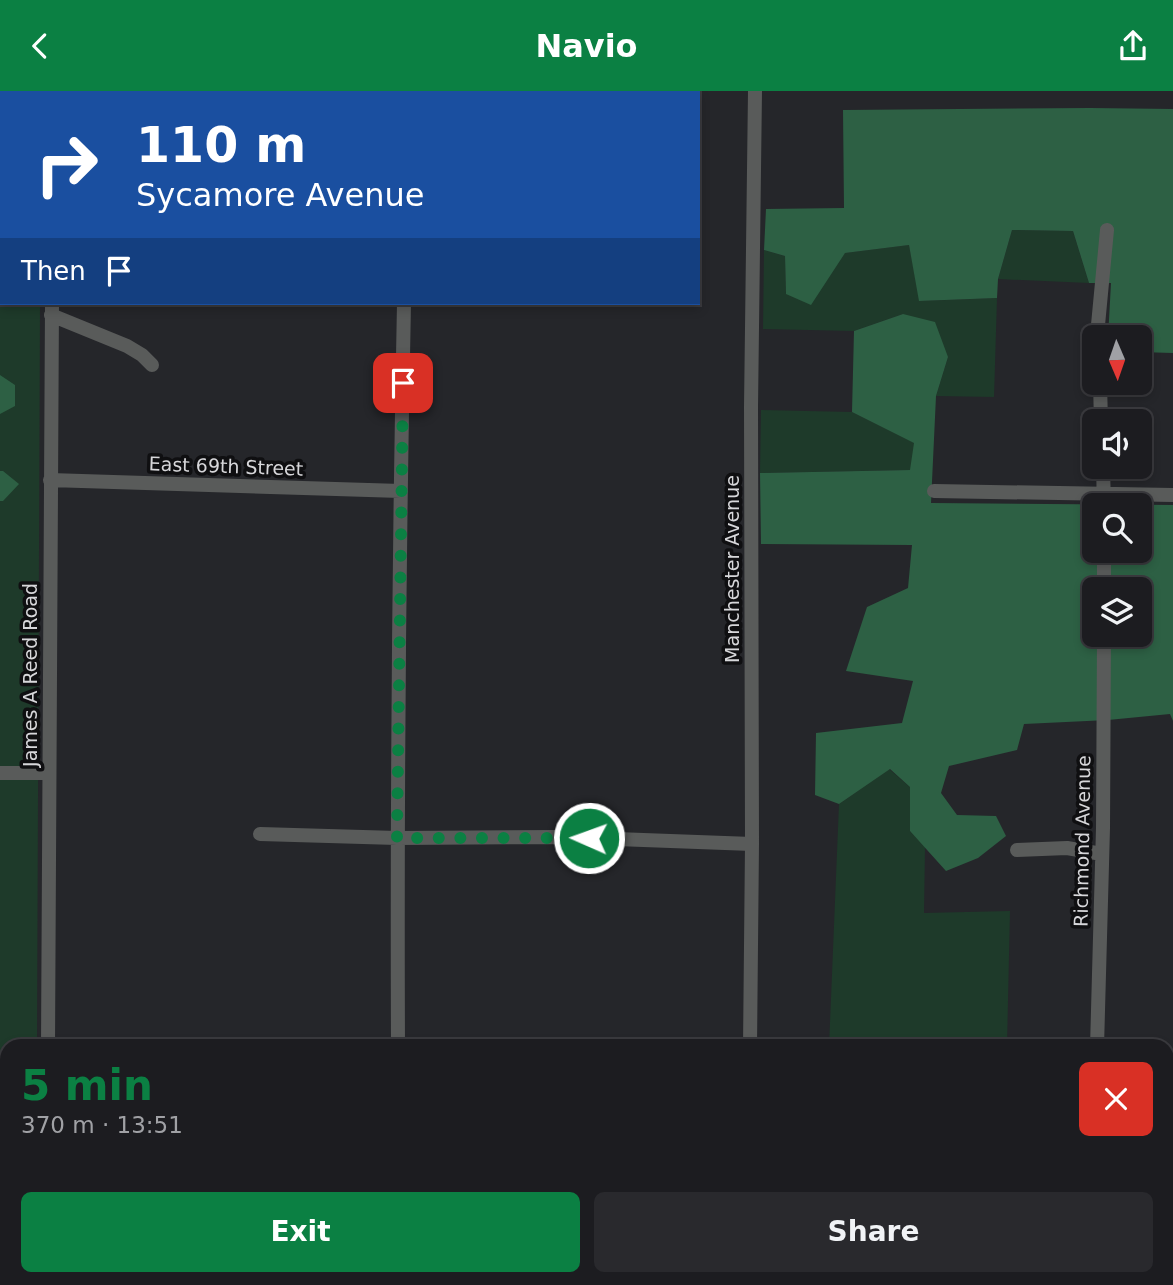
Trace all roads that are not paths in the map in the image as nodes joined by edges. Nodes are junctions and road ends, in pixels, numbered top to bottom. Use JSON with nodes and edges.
{"nodes":[{"id":1,"x":755,"y":91,"type":"edge"},
{"id":2,"x":1107,"y":230,"type":"dead end"},
{"id":3,"x":404,"y":305,"type":"edge"},
{"id":4,"x":52,"y":309,"type":"edge"},
{"id":5,"x":1098,"y":325,"type":"edge"},
{"id":6,"x":152,"y":365,"type":"dead end"},
{"id":7,"x":50,"y":480,"type":"junction"},
{"id":8,"x":401,"y":491,"type":"junction"},
{"id":9,"x":934,"y":491,"type":"dead end"},
{"id":10,"x":1173,"y":495,"type":"edge"},
{"id":11,"x":1152,"y":497,"type":"edge"},
{"id":12,"x":1082,"y":499,"type":"edge"},
{"id":13,"x":1104,"y":647,"type":"edge"},
{"id":14,"x":49,"y":772,"type":"junction"},
{"id":15,"x":0,"y":773,"type":"edge"},
{"id":16,"x":260,"y":834,"type":"dead end"},
{"id":17,"x":397,"y":838,"type":"junction"},
{"id":18,"x":752,"y":844,"type":"junction"},
{"id":19,"x":1017,"y":851,"type":"dead end"},
{"id":20,"x":1102,"y":854,"type":"junction"},
{"id":21,"x":48,"y":1039,"type":"edge"},
{"id":22,"x":398,"y":1039,"type":"edge"},
{"id":23,"x":750,"y":1039,"type":"edge"},
{"id":24,"x":1097,"y":1039,"type":"edge"}],
"edges":[{"from":1,"to":18,"type":"street","name":"Manchester Avenue"},
{"from":2,"to":5,"type":"street"},
{"from":3,"to":8,"type":"street"},
{"from":4,"to":6,"type":"street"},
{"from":4,"to":7,"type":"street","name":"James A Reed Road"},
{"from":7,"to":8,"type":"street","name":"East 69th Street"},
{"from":7,"to":14,"type":"street","name":"James A Reed Road"},
{"from":8,"to":17,"type":"street"},
{"from":9,"to":12,"type":"street"},
{"from":10,"to":11,"type":"street"},
{"from":13,"to":20,"type":"street","name":"Richmond Avenue"},
{"from":14,"to":15,"type":"street"},
{"from":14,"to":21,"type":"street","name":"James A Reed Road"},
{"from":16,"to":17,"type":"street"},
{"from":17,"to":18,"type":"street"},
{"from":17,"to":22,"type":"street"},
{"from":18,"to":23,"type":"street","name":"Manchester Avenue"},
{"from":19,"to":20,"type":"street"},
{"from":20,"to":24,"type":"street","name":"Richmond Avenue"}]}
